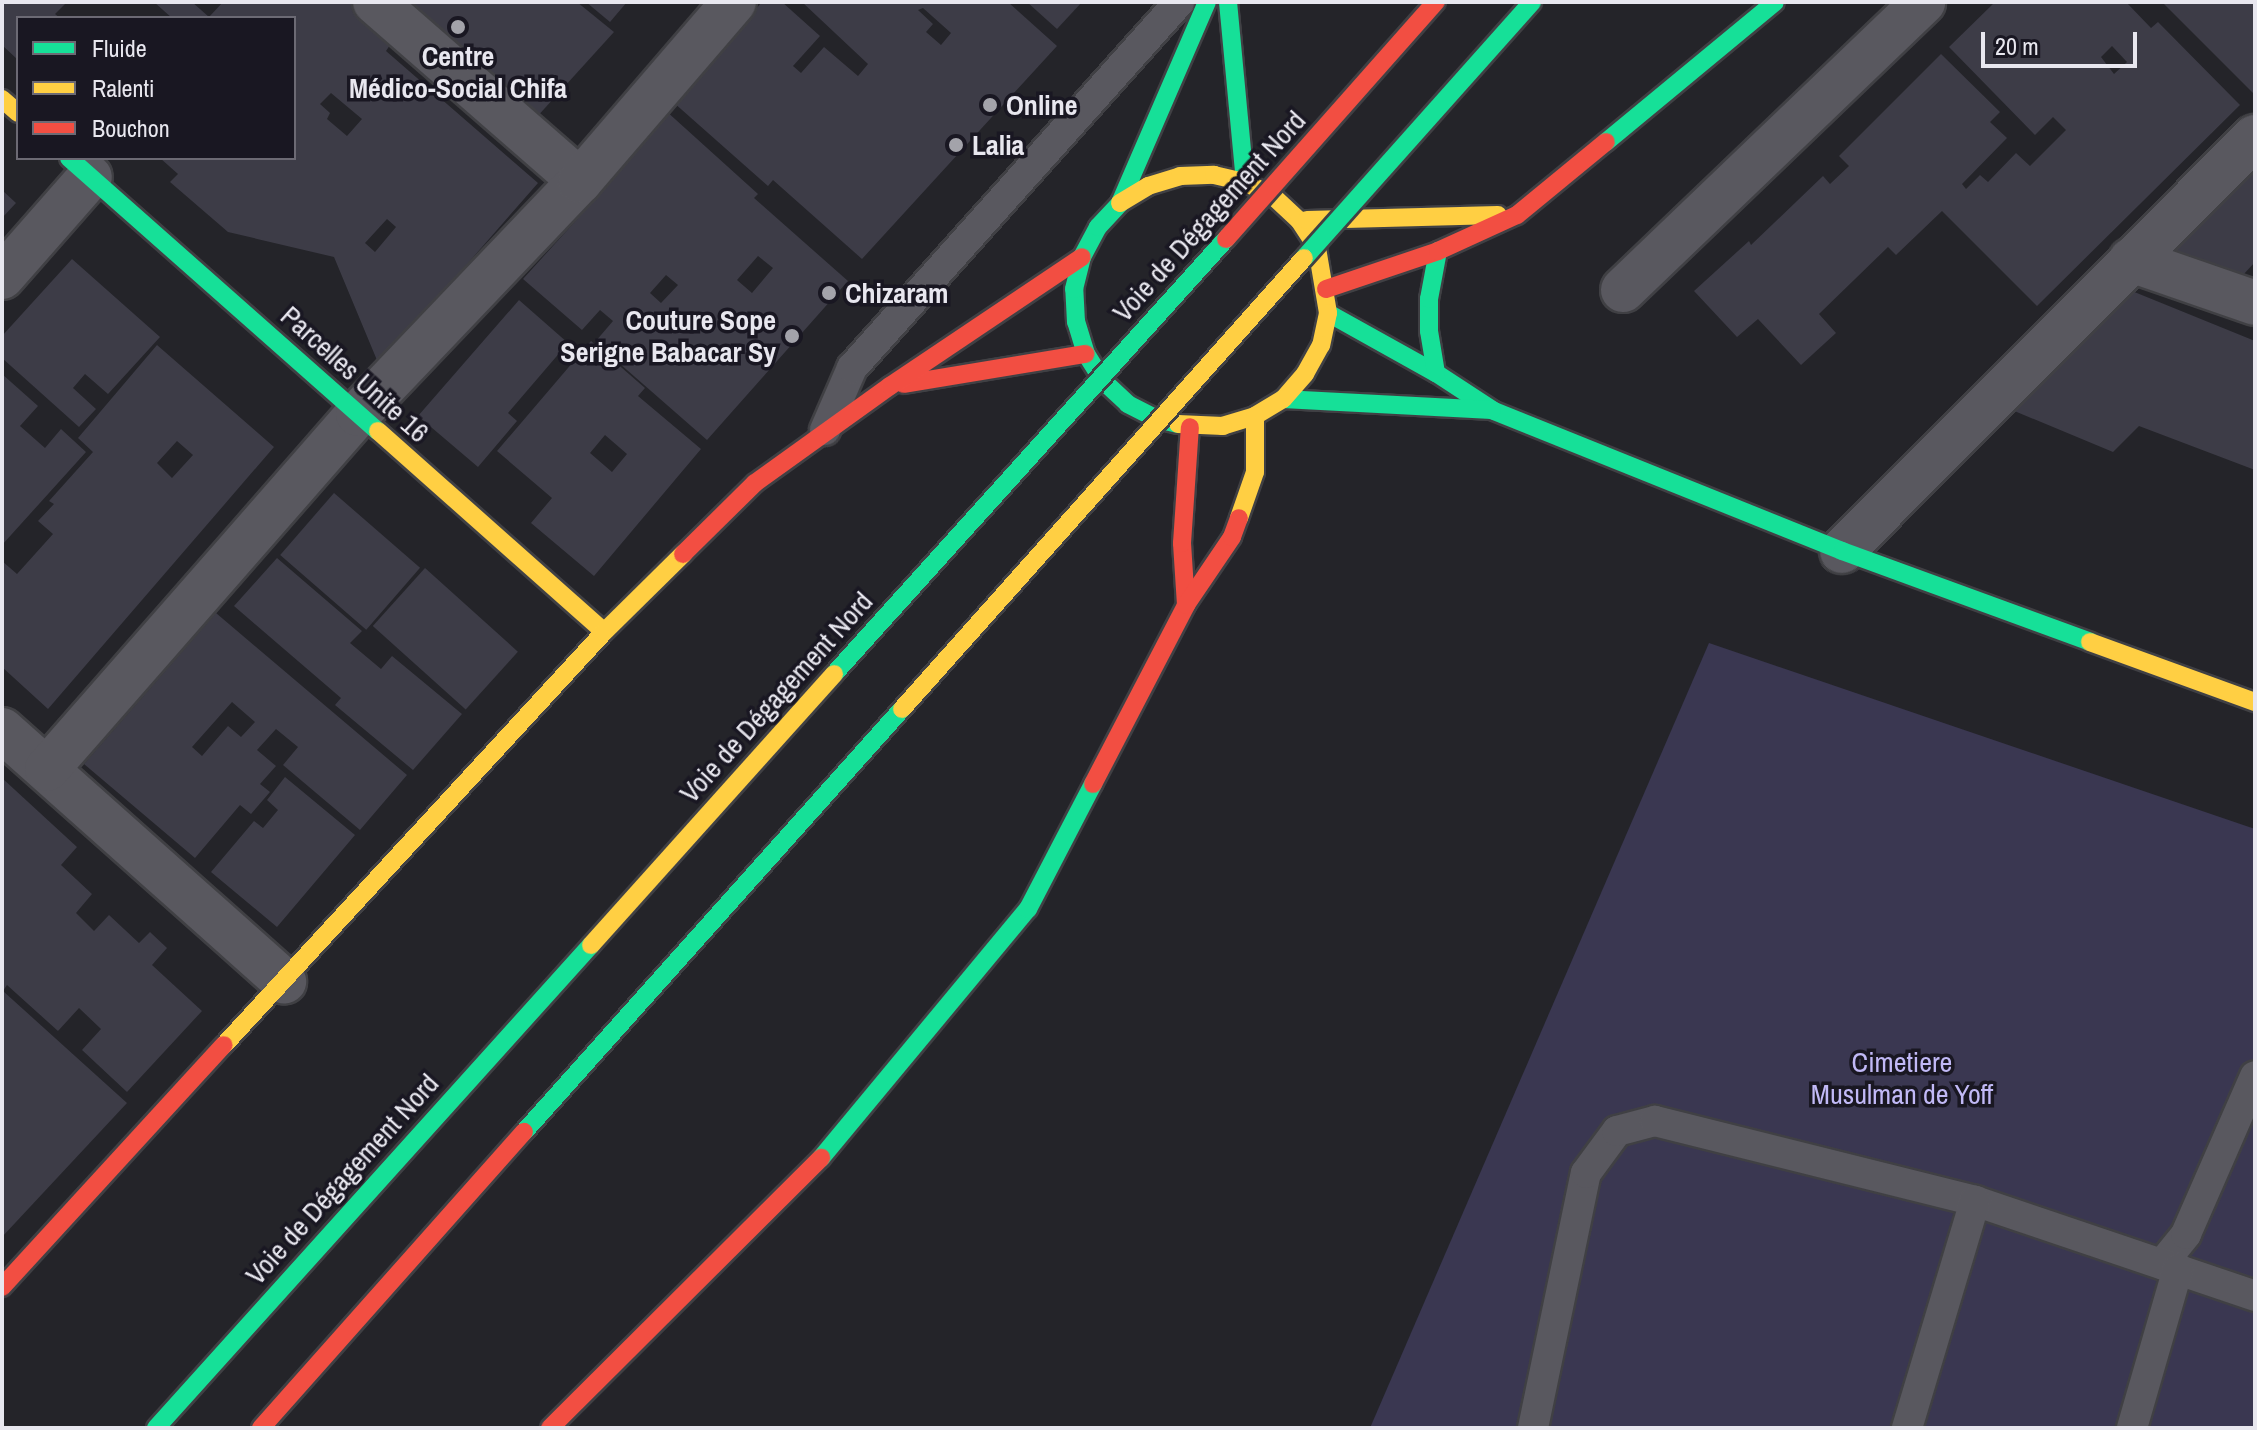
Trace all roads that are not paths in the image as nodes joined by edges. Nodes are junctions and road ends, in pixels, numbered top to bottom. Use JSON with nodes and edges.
{"nodes":[{"id":1,"x":375,"y":2,"type":"edge"},
{"id":2,"x":734,"y":2,"type":"edge"},
{"id":3,"x":1179,"y":2,"type":"edge"},
{"id":4,"x":1207,"y":2,"type":"edge"},
{"id":5,"x":1228,"y":2,"type":"edge"},
{"id":6,"x":1436,"y":2,"type":"edge"},
{"id":7,"x":1532,"y":2,"type":"edge"},
{"id":8,"x":1775,"y":2,"type":"edge"},
{"id":9,"x":1923,"y":2,"type":"edge"},
{"id":10,"x":2255,"y":137,"type":"edge"},
{"id":11,"x":79,"y":167,"type":"edge"},
{"id":12,"x":580,"y":181,"type":"junction"},
{"id":13,"x":1245,"y":182,"type":"junction"},
{"id":14,"x":1120,"y":203,"type":"junction"},
{"id":15,"x":1517,"y":215,"type":"junction"},
{"id":16,"x":1299,"y":220,"type":"junction"},
{"id":17,"x":1438,"y":251,"type":"junction"},
{"id":18,"x":1082,"y":257,"type":"junction"},
{"id":19,"x":2131,"y":260,"type":"junction"},
{"id":20,"x":2,"y":277,"type":"edge"},
{"id":21,"x":1326,"y":289,"type":"junction"},
{"id":22,"x":1623,"y":290,"type":"dead end"},
{"id":23,"x":2255,"y":303,"type":"edge"},
{"id":24,"x":1328,"y":313,"type":"junction"},
{"id":25,"x":1086,"y":354,"type":"junction"},
{"id":26,"x":1436,"y":373,"type":"junction"},
{"id":27,"x":890,"y":386,"type":"junction"},
{"id":28,"x":1283,"y":399,"type":"junction"},
{"id":29,"x":1494,"y":411,"type":"junction"},
{"id":30,"x":358,"y":414,"type":"junction"},
{"id":31,"x":1255,"y":416,"type":"junction"},
{"id":32,"x":1190,"y":427,"type":"junction"},
{"id":33,"x":823,"y":435,"type":"junction"},
{"id":34,"x":1842,"y":551,"type":"junction"},
{"id":35,"x":1186,"y":605,"type":"junction"},
{"id":36,"x":604,"y":632,"type":"junction"},
{"id":37,"x":2255,"y":702,"type":"edge"},
{"id":38,"x":2,"y":730,"type":"edge"},
{"id":39,"x":47,"y":769,"type":"junction"},
{"id":40,"x":284,"y":981,"type":"junction"},
{"id":41,"x":2255,"y":1076,"type":"edge"},
{"id":42,"x":1975,"y":1201,"type":"junction"},
{"id":43,"x":2170,"y":1267,"type":"junction"},
{"id":44,"x":2,"y":1287,"type":"edge"},
{"id":45,"x":2255,"y":1296,"type":"edge"},
{"id":46,"x":156,"y":1428,"type":"edge"},
{"id":47,"x":261,"y":1428,"type":"edge"},
{"id":48,"x":550,"y":1428,"type":"edge"},
{"id":49,"x":1533,"y":1428,"type":"edge"},
{"id":50,"x":1907,"y":1428,"type":"edge"},
{"id":51,"x":2132,"y":1428,"type":"edge"}],
"edges":[{"from":1,"to":12,"type":"street"},
{"from":2,"to":12,"type":"street"},
{"from":3,"to":33,"type":"lane"},
{"from":4,"to":14,"type":"main road"},
{"from":5,"to":13,"type":"main road"},
{"from":6,"to":46,"type":"main road","name":"Voie de Dégagement Nord","bridge":true},
{"from":7,"to":47,"type":"main road","bridge":true},
{"from":8,"to":15,"type":"main road"},
{"from":9,"to":22,"type":"street"},
{"from":10,"to":19,"type":"street"},
{"from":11,"to":20,"type":"street"},
{"from":11,"to":30,"type":"main road","name":"Parcelles Unite 16"},
{"from":12,"to":30,"type":"street"},
{"from":13,"to":14,"type":"main road"},
{"from":13,"to":16,"type":"main road"},
{"from":14,"to":18,"type":"main road"},
{"from":15,"to":16,"type":"main road"},
{"from":15,"to":17,"type":"main road"},
{"from":16,"to":21,"type":"main road"},
{"from":17,"to":21,"type":"main road"},
{"from":17,"to":26,"type":"main road"},
{"from":18,"to":25,"type":"main road"},
{"from":18,"to":27,"type":"main road"},
{"from":19,"to":23,"type":"street"},
{"from":19,"to":34,"type":"street"},
{"from":21,"to":24,"type":"main road"},
{"from":24,"to":26,"type":"main road"},
{"from":24,"to":28,"type":"main road"},
{"from":25,"to":27,"type":"main road"},
{"from":25,"to":32,"type":"main road"},
{"from":26,"to":29,"type":"main road"},
{"from":27,"to":33,"type":"main road"},
{"from":28,"to":29,"type":"main road"},
{"from":28,"to":31,"type":"main road"},
{"from":29,"to":34,"type":"main road"},
{"from":30,"to":36,"type":"main road","name":"Parcelles Unite 16"},
{"from":30,"to":39,"type":"street"},
{"from":31,"to":32,"type":"main road"},
{"from":31,"to":35,"type":"main road"},
{"from":32,"to":35,"type":"main road"},
{"from":33,"to":36,"type":"main road"},
{"from":34,"to":37,"type":"main road"},
{"from":35,"to":48,"type":"main road"},
{"from":36,"to":40,"type":"main road"},
{"from":38,"to":39,"type":"street"},
{"from":39,"to":40,"type":"street"},
{"from":40,"to":44,"type":"main road"},
{"from":41,"to":43,"type":"lane"},
{"from":42,"to":43,"type":"lane"},
{"from":42,"to":49,"type":"lane"},
{"from":42,"to":50,"type":"lane"},
{"from":43,"to":45,"type":"lane"},
{"from":43,"to":51,"type":"lane"}]}
